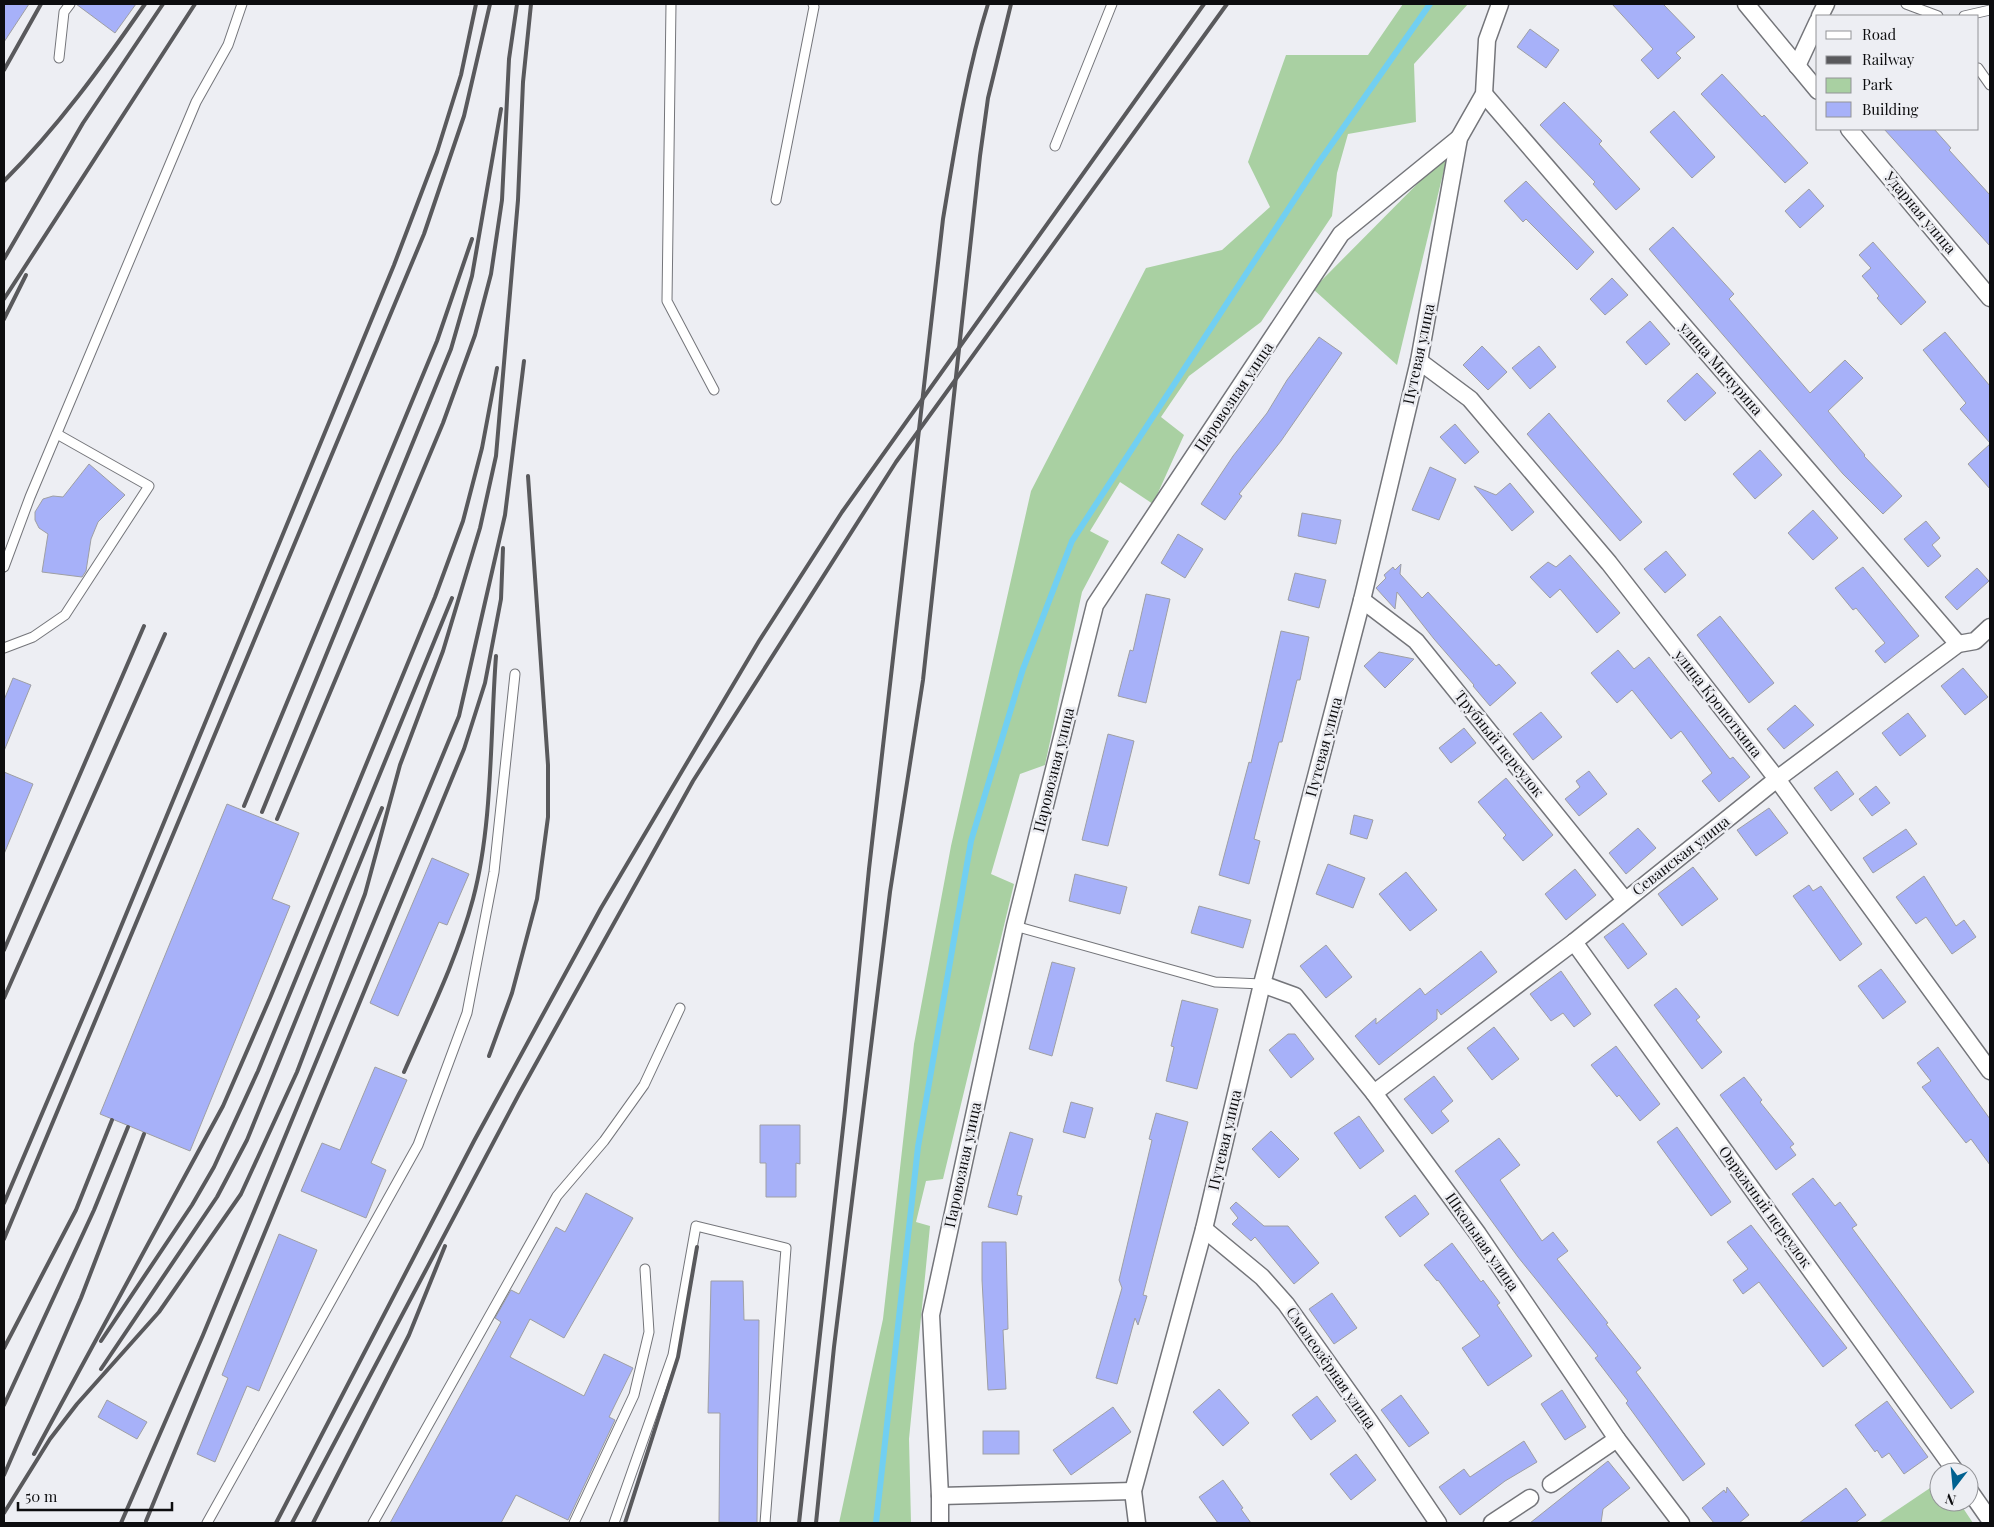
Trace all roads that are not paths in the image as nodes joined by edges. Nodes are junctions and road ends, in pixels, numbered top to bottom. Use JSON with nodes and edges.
{"nodes":[{"id":1,"x":70,"y":4,"type":"edge"},
{"id":2,"x":242,"y":4,"type":"edge"},
{"id":3,"x":671,"y":4,"type":"edge"},
{"id":4,"x":813,"y":4,"type":"edge"},
{"id":5,"x":1112,"y":4,"type":"edge"},
{"id":6,"x":1500,"y":4,"type":"edge"},
{"id":7,"x":1746,"y":4,"type":"edge"},
{"id":8,"x":1906,"y":4,"type":"edge"},
{"id":9,"x":1990,"y":10,"type":"edge"},
{"id":10,"x":1935,"y":15,"type":"edge"},
{"id":11,"x":1968,"y":15,"type":"edge"},
{"id":12,"x":1816,"y":25,"type":"edge"},
{"id":13,"x":59,"y":58,"type":"dead end"},
{"id":14,"x":1797,"y":66,"type":"junction"},
{"id":15,"x":1979,"y":69,"type":"edge"},
{"id":16,"x":1990,"y":85,"type":"edge"},
{"id":17,"x":1816,"y":89,"type":"edge"},
{"id":18,"x":1484,"y":94,"type":"junction"},
{"id":19,"x":1850,"y":130,"type":"edge"},
{"id":20,"x":1459,"y":138,"type":"junction"},
{"id":21,"x":1055,"y":146,"type":"dead end"},
{"id":22,"x":776,"y":200,"type":"dead end"},
{"id":23,"x":1990,"y":298,"type":"edge"},
{"id":24,"x":1419,"y":361,"type":"junction"},
{"id":25,"x":714,"y":390,"type":"dead end"},
{"id":26,"x":57,"y":434,"type":"junction"},
{"id":27,"x":4,"y":567,"type":"edge"},
{"id":28,"x":1362,"y":600,"type":"junction"},
{"id":29,"x":1990,"y":627,"type":"edge"},
{"id":30,"x":1958,"y":644,"type":"junction"},
{"id":31,"x":4,"y":648,"type":"edge"},
{"id":32,"x":515,"y":674,"type":"dead end"},
{"id":33,"x":1777,"y":779,"type":"junction"},
{"id":34,"x":1625,"y":900,"type":"junction"},
{"id":35,"x":1015,"y":926,"type":"junction"},
{"id":36,"x":1574,"y":942,"type":"junction"},
{"id":37,"x":1262,"y":984,"type":"junction"},
{"id":38,"x":680,"y":1008,"type":"dead end"},
{"id":39,"x":1990,"y":1071,"type":"edge"},
{"id":40,"x":1374,"y":1093,"type":"junction"},
{"id":41,"x":1204,"y":1230,"type":"junction"},
{"id":42,"x":644,"y":1269,"type":"dead end"},
{"id":43,"x":1617,"y":1439,"type":"junction"},
{"id":44,"x":1949,"y":1462,"type":"edge"},
{"id":45,"x":1550,"y":1484,"type":"dead end"},
{"id":46,"x":1133,"y":1491,"type":"junction"},
{"id":47,"x":940,"y":1496,"type":"junction"},
{"id":48,"x":1530,"y":1498,"type":"dead end"},
{"id":49,"x":1979,"y":1504,"type":"edge"},
{"id":50,"x":1990,"y":1520,"type":"edge"},
{"id":51,"x":208,"y":1523,"type":"edge"},
{"id":52,"x":373,"y":1523,"type":"edge"},
{"id":53,"x":574,"y":1523,"type":"edge"},
{"id":54,"x":614,"y":1523,"type":"edge"},
{"id":55,"x":766,"y":1523,"type":"edge"},
{"id":56,"x":940,"y":1523,"type":"edge"},
{"id":57,"x":1136,"y":1523,"type":"edge"},
{"id":58,"x":1438,"y":1523,"type":"edge"},
{"id":59,"x":1492,"y":1523,"type":"edge"},
{"id":60,"x":1681,"y":1523,"type":"edge"}],
"edges":[{"from":1,"to":13,"type":"lane"},
{"from":2,"to":26,"type":"lane"},
{"from":3,"to":25,"type":"lane"},
{"from":4,"to":22,"type":"lane"},
{"from":5,"to":21,"type":"lane"},
{"from":6,"to":18,"type":"street","name":"Путевая улица"},
{"from":7,"to":14,"type":"street"},
{"from":8,"to":10,"type":"lane"},
{"from":9,"to":11,"type":"lane"},
{"from":12,"to":14,"type":"street"},
{"from":14,"to":17,"type":"street"},
{"from":15,"to":16,"type":"lane"},
{"from":18,"to":20,"type":"street","name":"Путевая улица"},
{"from":18,"to":30,"type":"street","name":"улица Мичурина"},
{"from":19,"to":23,"type":"street","name":"Ударная улица"},
{"from":20,"to":24,"type":"street","name":"Путевая улица"},
{"from":20,"to":35,"type":"street","name":"Паровозная улица"},
{"from":24,"to":28,"type":"street","name":"Путевая улица"},
{"from":24,"to":33,"type":"street","name":"улица Кропоткина"},
{"from":26,"to":27,"type":"lane"},
{"from":26,"to":31,"type":"lane"},
{"from":28,"to":34,"type":"street","name":"Трубный переулок"},
{"from":28,"to":37,"type":"street","name":"Путевая улица"},
{"from":29,"to":30,"type":"street","name":"Севанская улица"},
{"from":30,"to":33,"type":"street","name":"Севанская улица"},
{"from":32,"to":51,"type":"lane"},
{"from":33,"to":34,"type":"street","name":"Севанская улица"},
{"from":33,"to":39,"type":"street","name":"улица Кропоткина"},
{"from":34,"to":36,"type":"street","name":"Севанская улица"},
{"from":35,"to":37,"type":"lane"},
{"from":35,"to":47,"type":"street","name":"Паровозная улица"},
{"from":36,"to":40,"type":"street","name":"Севанская улица"},
{"from":36,"to":44,"type":"street","name":"Овражный переулок"},
{"from":37,"to":40,"type":"street","name":"Школьная улица"},
{"from":37,"to":41,"type":"street","name":"Путевая улица"},
{"from":38,"to":52,"type":"lane"},
{"from":40,"to":43,"type":"street","name":"Школьная улица"},
{"from":41,"to":46,"type":"street","name":"Путевая улица"},
{"from":41,"to":58,"type":"street","name":"Смолеозёрная улица"},
{"from":42,"to":53,"type":"lane"},
{"from":43,"to":45,"type":"street"},
{"from":43,"to":60,"type":"street","name":"Школьная улица"},
{"from":46,"to":47,"type":"street"},
{"from":46,"to":57,"type":"street"},
{"from":47,"to":56,"type":"street","name":"Паровозная улица"},
{"from":48,"to":59,"type":"street"},
{"from":49,"to":50,"type":"street"},
{"from":54,"to":55,"type":"lane"}]}
